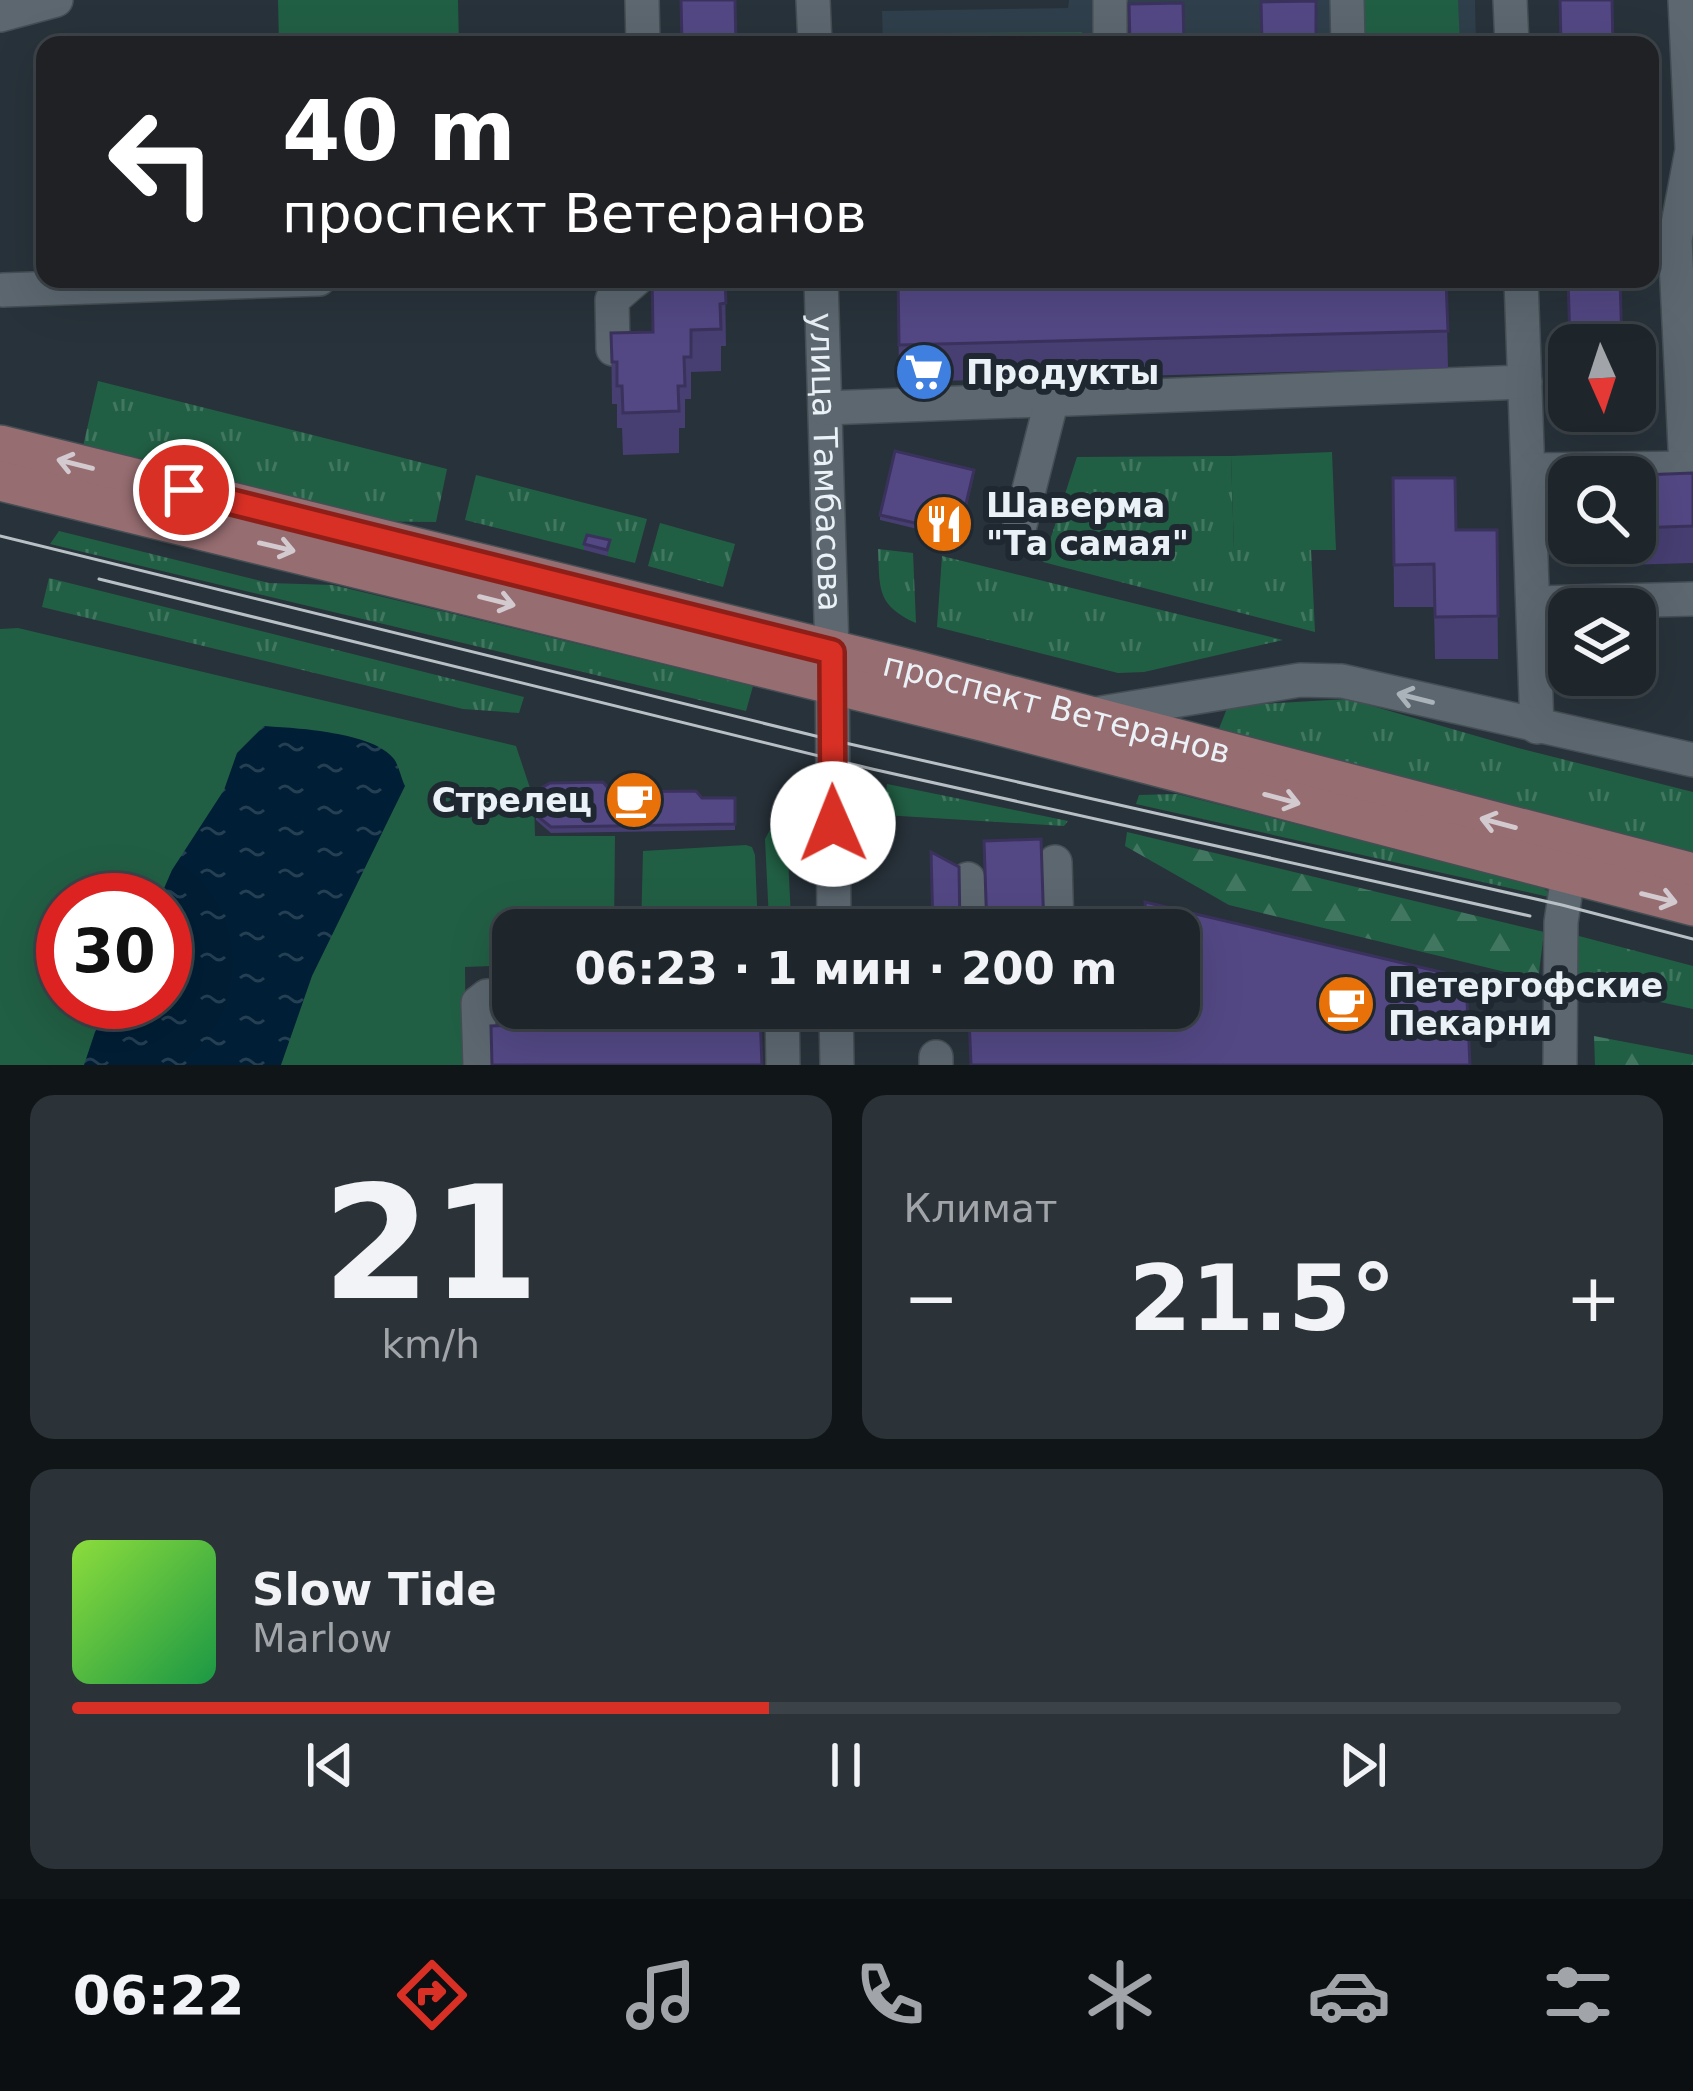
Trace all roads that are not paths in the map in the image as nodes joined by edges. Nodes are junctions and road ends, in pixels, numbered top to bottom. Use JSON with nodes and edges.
{"nodes":[{"id":1,"x":56,"y":0,"type":"edge"},
{"id":2,"x":642,"y":0,"type":"edge"},
{"id":3,"x":813,"y":0,"type":"edge"},
{"id":4,"x":1109,"y":0,"type":"edge"},
{"id":5,"x":1347,"y":0,"type":"edge"},
{"id":6,"x":1510,"y":0,"type":"edge"},
{"id":7,"x":1685,"y":0,"type":"edge"},
{"id":8,"x":0,"y":15,"type":"edge"},
{"id":9,"x":643,"y":36,"type":"edge"},
{"id":10,"x":814,"y":36,"type":"edge"},
{"id":11,"x":1110,"y":36,"type":"edge"},
{"id":12,"x":1348,"y":36,"type":"edge"},
{"id":13,"x":1512,"y":36,"type":"edge"},
{"id":14,"x":61,"y":288,"type":"edge"},
{"id":15,"x":626,"y":288,"type":"edge"},
{"id":16,"x":821,"y":288,"type":"edge"},
{"id":17,"x":1521,"y":288,"type":"edge"},
{"id":18,"x":3,"y":290,"type":"dead end"},
{"id":19,"x":613,"y":349,"type":"edge"},
{"id":20,"x":1525,"y":382,"type":"junction"},
{"id":21,"x":1052,"y":399,"type":"junction"},
{"id":22,"x":825,"y":408,"type":"junction"},
{"id":23,"x":0,"y":445,"type":"edge"},
{"id":24,"x":1689,"y":468,"type":"edge"},
{"id":25,"x":1530,"y":470,"type":"junction"},
{"id":26,"x":0,"y":481,"type":"edge"},
{"id":27,"x":1020,"y":525,"type":"dead end"},
{"id":28,"x":1693,"y":599,"type":"edge"},
{"id":29,"x":1535,"y":603,"type":"junction"},
{"id":30,"x":832,"y":669,"type":"junction"},
{"id":31,"x":1088,"y":715,"type":"junction"},
{"id":32,"x":1537,"y":728,"type":"junction"},
{"id":33,"x":1693,"y":760,"type":"edge"},
{"id":34,"x":1570,"y":859,"type":"junction"},
{"id":35,"x":1055,"y":862,"type":"dead end"},
{"id":36,"x":1693,"y":873,"type":"edge"},
{"id":37,"x":968,"y":879,"type":"dead end"},
{"id":38,"x":1693,"y":906,"type":"edge"},
{"id":39,"x":834,"y":909,"type":"edge"},
{"id":40,"x":969,"y":909,"type":"edge"},
{"id":41,"x":1056,"y":909,"type":"edge"},
{"id":42,"x":492,"y":996,"type":"edge"},
{"id":43,"x":782,"y":1029,"type":"edge"},
{"id":44,"x":836,"y":1029,"type":"edge"},
{"id":45,"x":480,"y":1065,"type":"edge"},
{"id":46,"x":783,"y":1065,"type":"edge"},
{"id":47,"x":837,"y":1065,"type":"edge"},
{"id":48,"x":1560,"y":1065,"type":"edge"}],
"edges":[{"from":1,"to":8,"type":"street"},
{"from":2,"to":9,"type":"street"},
{"from":3,"to":10,"type":"street"},
{"from":4,"to":11,"type":"street"},
{"from":5,"to":12,"type":"street"},
{"from":6,"to":13,"type":"street"},
{"from":7,"to":24,"type":"street"},
{"from":14,"to":18,"type":"street"},
{"from":15,"to":19,"type":"street"},
{"from":16,"to":22,"type":"street","name":"улица Тамбасова"},
{"from":17,"to":20,"type":"street"},
{"from":20,"to":21,"type":"street"},
{"from":20,"to":25,"type":"street"},
{"from":21,"to":22,"type":"street"},
{"from":21,"to":27,"type":"street"},
{"from":22,"to":30,"type":"street","name":"улица Тамбасова"},
{"from":30,"to":23,"type":"main road","name":"проспект Ветеранов","one_way":true},
{"from":24,"to":25,"type":"street"},
{"from":25,"to":29,"type":"street"},
{"from":26,"to":30,"type":"main road","name":"проспект Ветеранов","one_way":true},
{"from":28,"to":29,"type":"street"},
{"from":29,"to":32,"type":"street"},
{"from":30,"to":31,"type":"main road","name":"проспект Ветеранов"},
{"from":30,"to":34,"type":"main road","name":"проспект Ветеранов","one_way":true},
{"from":30,"to":39,"type":"street","name":"улица Тамбасова"},
{"from":32,"to":31,"type":"street","one_way":true},
{"from":34,"to":31,"type":"main road","name":"проспект Ветеранов","one_way":true},
{"from":32,"to":33,"type":"street"},
{"from":34,"to":36,"type":"main road","name":"проспект Ветеранов"},
{"from":34,"to":38,"type":"main road","name":"проспект Ветеранов","one_way":true},
{"from":34,"to":48,"type":"street"},
{"from":35,"to":41,"type":"street"},
{"from":37,"to":40,"type":"street"},
{"from":42,"to":45,"type":"street"},
{"from":43,"to":46,"type":"street"},
{"from":44,"to":47,"type":"street"}]}
